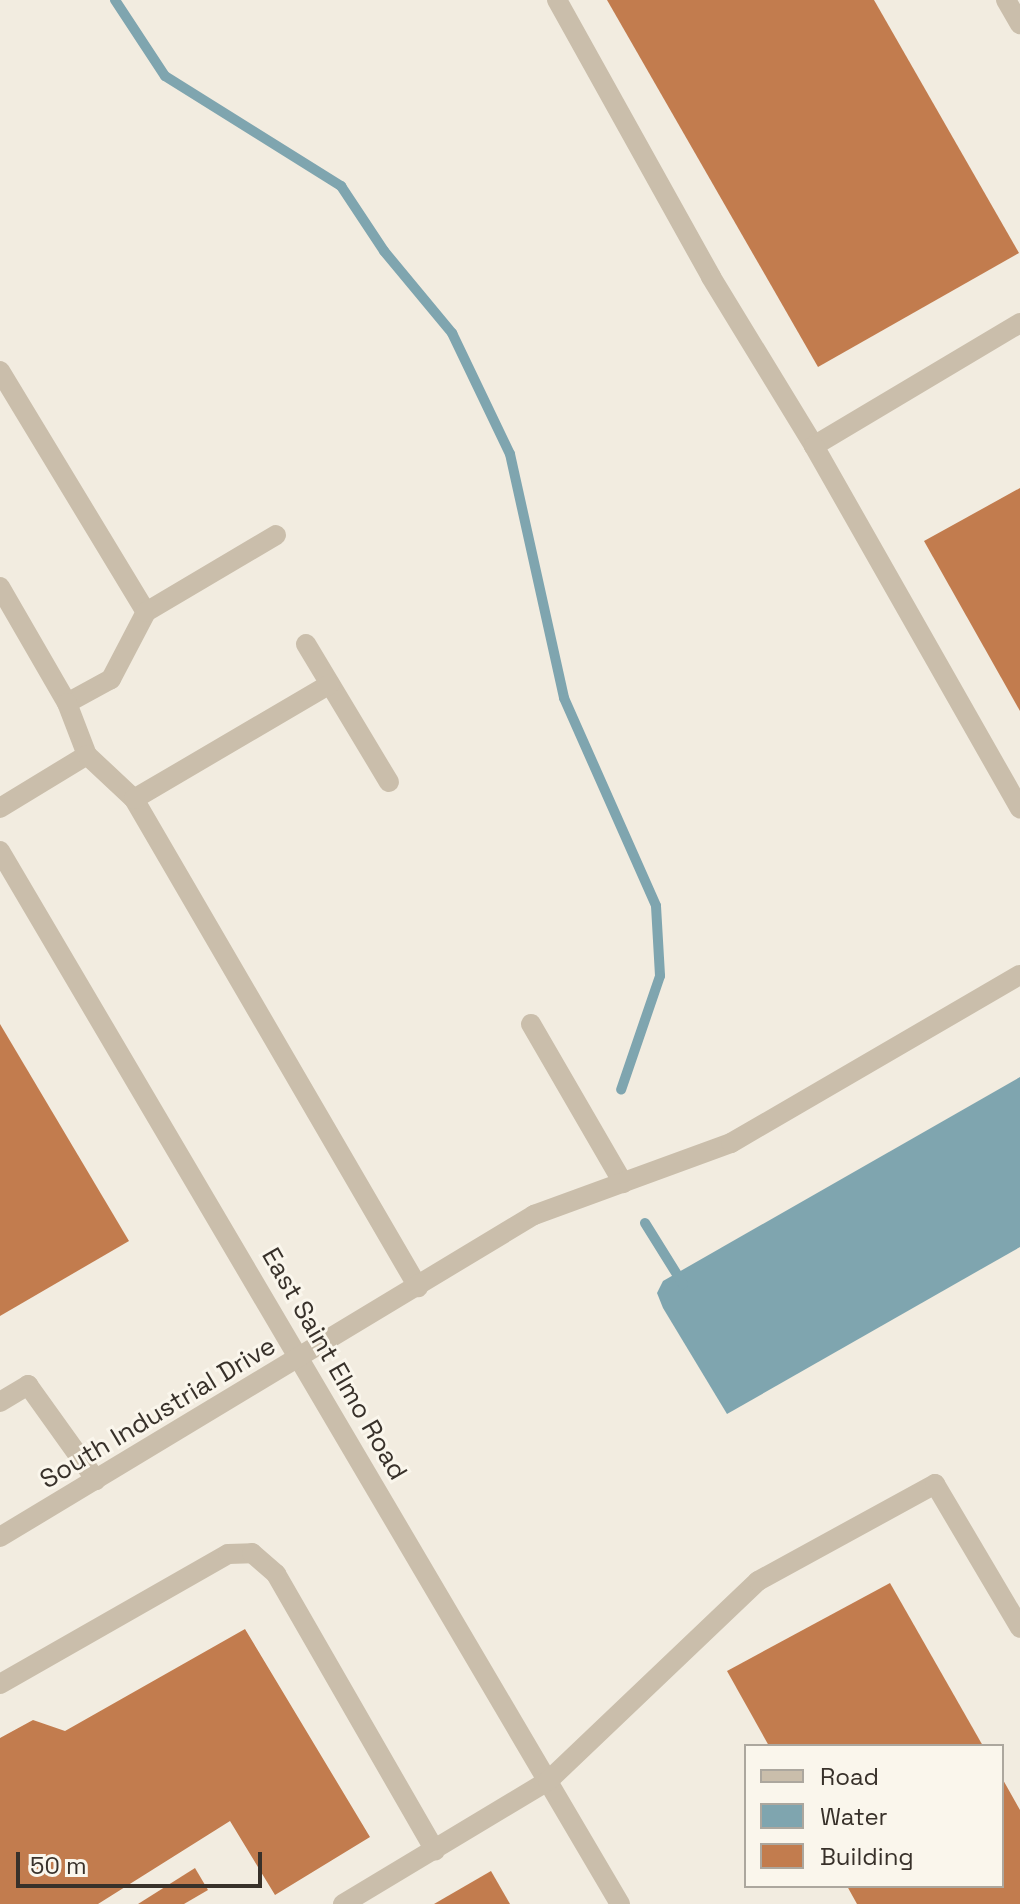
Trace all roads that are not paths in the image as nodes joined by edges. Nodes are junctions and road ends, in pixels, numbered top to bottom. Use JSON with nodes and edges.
{"nodes":[{"id":1,"x":557,"y":0,"type":"edge"},
{"id":2,"x":1006,"y":0,"type":"edge"},
{"id":3,"x":1020,"y":24,"type":"edge"},
{"id":4,"x":1020,"y":323,"type":"edge"},
{"id":5,"x":0,"y":371,"type":"edge"},
{"id":6,"x":814,"y":446,"type":"junction"},
{"id":7,"x":276,"y":535,"type":"dead end"},
{"id":8,"x":0,"y":587,"type":"edge"},
{"id":9,"x":146,"y":612,"type":"junction"},
{"id":10,"x":306,"y":644,"type":"dead end"},
{"id":11,"x":330,"y":684,"type":"junction"},
{"id":12,"x":67,"y":703,"type":"junction"},
{"id":13,"x":87,"y":755,"type":"junction"},
{"id":14,"x":389,"y":782,"type":"dead end"},
{"id":15,"x":134,"y":799,"type":"junction"},
{"id":16,"x":0,"y":808,"type":"edge"},
{"id":17,"x":1020,"y":809,"type":"edge"},
{"id":18,"x":0,"y":851,"type":"edge"},
{"id":19,"x":1020,"y":975,"type":"edge"},
{"id":20,"x":531,"y":1024,"type":"dead end"},
{"id":21,"x":623,"y":1183,"type":"junction"},
{"id":22,"x":418,"y":1287,"type":"junction"},
{"id":23,"x":301,"y":1359,"type":"junction"},
{"id":24,"x":0,"y":1402,"type":"edge"},
{"id":25,"x":96,"y":1480,"type":"junction"},
{"id":26,"x":0,"y":1537,"type":"edge"},
{"id":27,"x":1020,"y":1628,"type":"edge"},
{"id":28,"x":0,"y":1684,"type":"edge"},
{"id":29,"x":548,"y":1781,"type":"junction"},
{"id":30,"x":435,"y":1850,"type":"junction"},
{"id":31,"x":343,"y":1904,"type":"edge"},
{"id":32,"x":620,"y":1904,"type":"edge"}],
"edges":[{"from":1,"to":6,"type":"street"},
{"from":2,"to":3,"type":"street"},
{"from":4,"to":6,"type":"street"},
{"from":5,"to":9,"type":"street"},
{"from":6,"to":17,"type":"street"},
{"from":7,"to":9,"type":"street"},
{"from":8,"to":12,"type":"street"},
{"from":9,"to":12,"type":"street"},
{"from":10,"to":11,"type":"street"},
{"from":11,"to":14,"type":"street"},
{"from":11,"to":15,"type":"street"},
{"from":12,"to":13,"type":"street"},
{"from":13,"to":15,"type":"street"},
{"from":13,"to":16,"type":"street"},
{"from":15,"to":22,"type":"street"},
{"from":18,"to":23,"type":"street","name":"East Saint Elmo Road"},
{"from":19,"to":21,"type":"street","name":"South Industrial Drive"},
{"from":20,"to":21,"type":"street"},
{"from":21,"to":22,"type":"street","name":"South Industrial Drive"},
{"from":22,"to":23,"type":"street","name":"South Industrial Drive"},
{"from":23,"to":25,"type":"street","name":"South Industrial Drive"},
{"from":23,"to":29,"type":"street","name":"East Saint Elmo Road"},
{"from":24,"to":25,"type":"street"},
{"from":25,"to":26,"type":"street","name":"South Industrial Drive"},
{"from":27,"to":29,"type":"street"},
{"from":28,"to":30,"type":"street"},
{"from":29,"to":30,"type":"street"},
{"from":29,"to":32,"type":"street","name":"East Saint Elmo Road"},
{"from":30,"to":31,"type":"street"}]}
